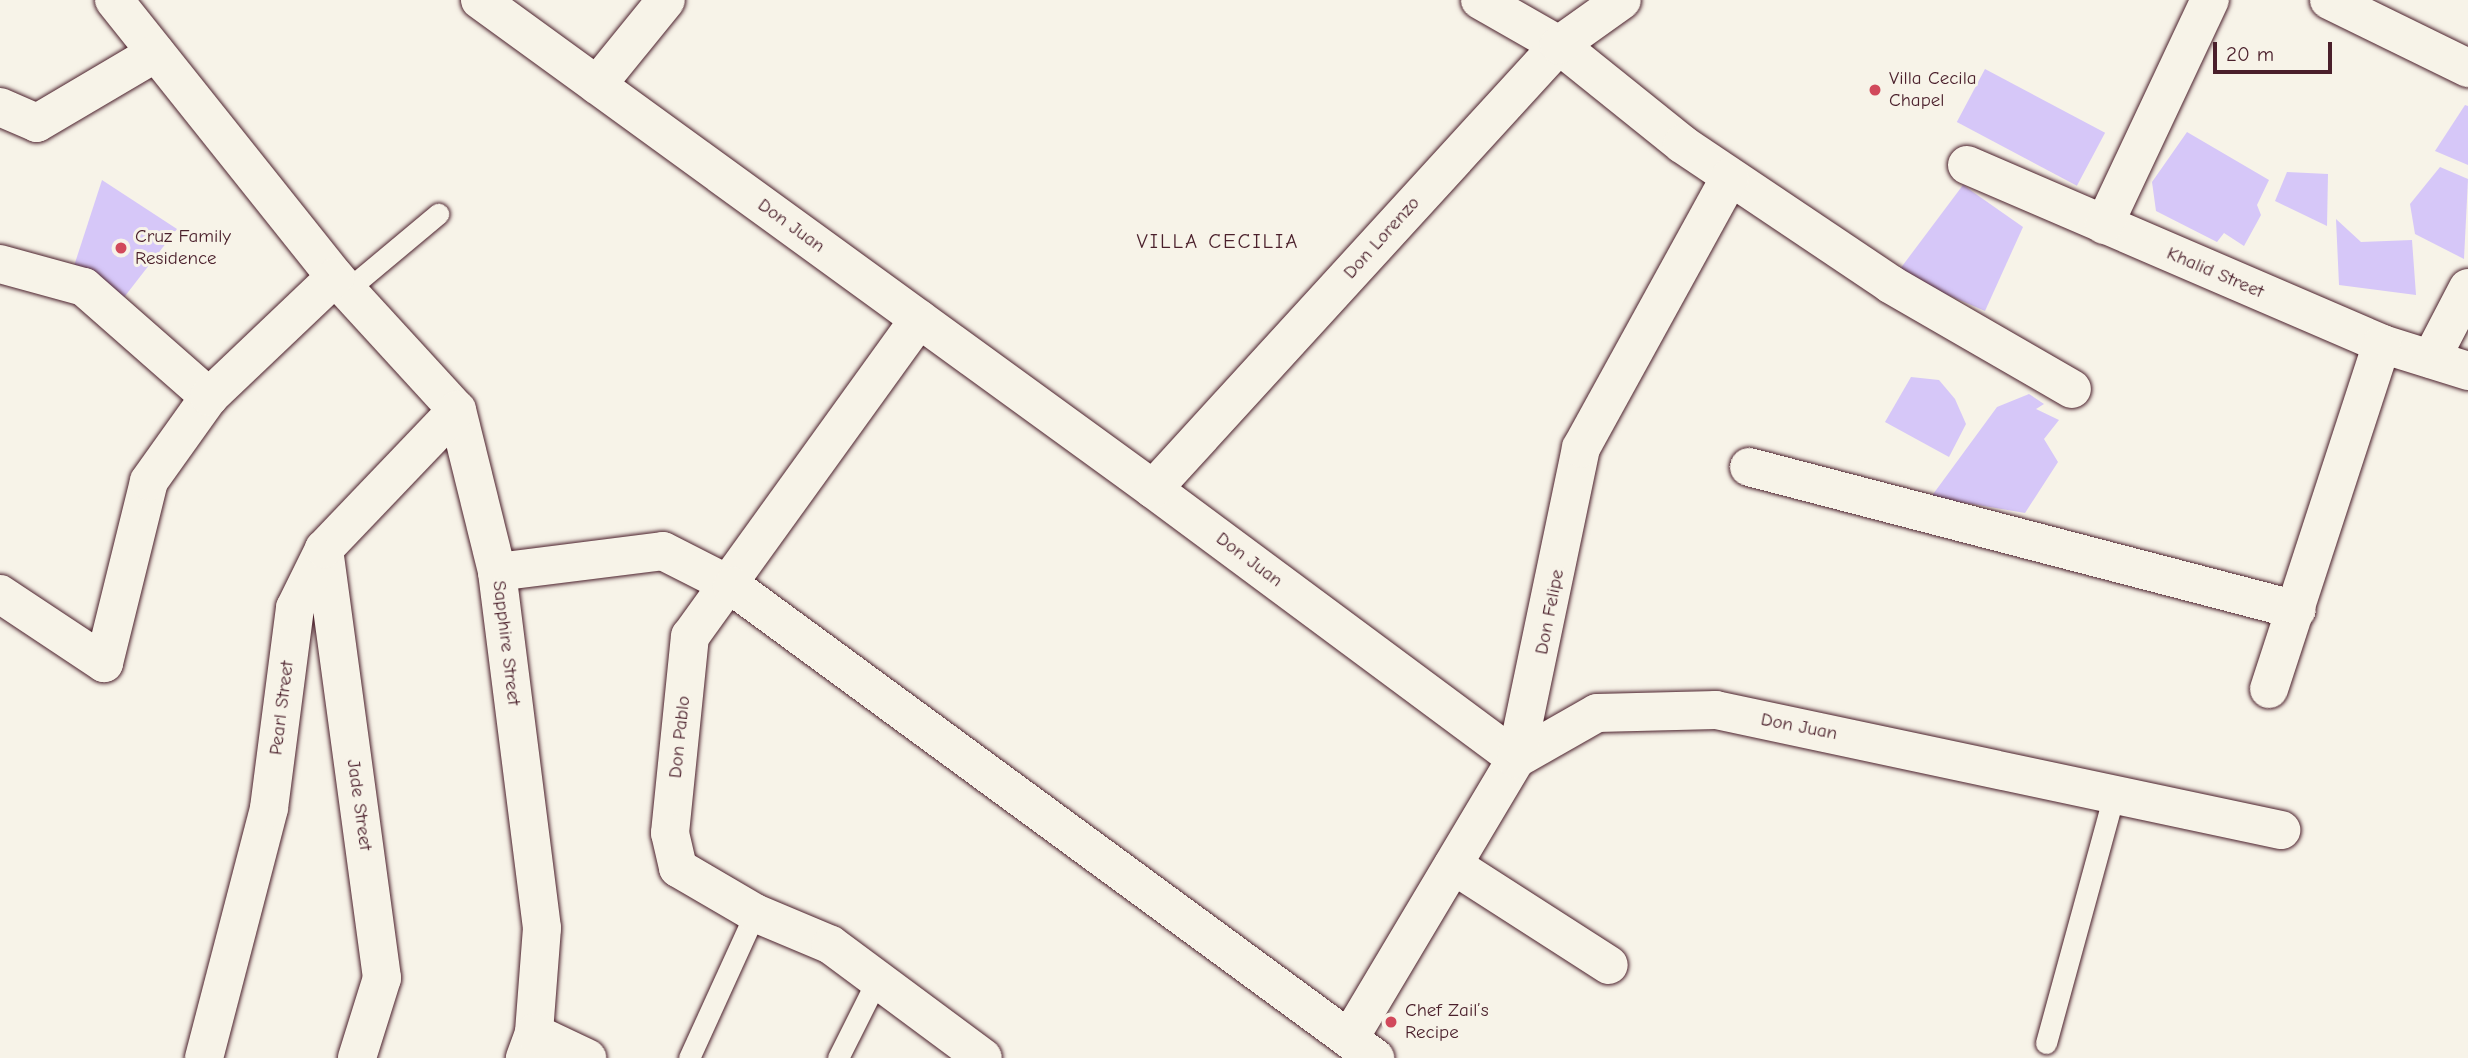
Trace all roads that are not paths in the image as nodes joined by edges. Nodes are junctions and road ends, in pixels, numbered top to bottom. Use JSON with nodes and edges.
{"nodes":[{"id":1,"x":114,"y":0,"type":"edge"},
{"id":2,"x":480,"y":0,"type":"edge"},
{"id":3,"x":666,"y":0,"type":"edge"},
{"id":4,"x":1480,"y":0,"type":"edge"},
{"id":5,"x":1622,"y":0,"type":"edge"},
{"id":6,"x":2210,"y":0,"type":"edge"},
{"id":7,"x":2329,"y":0,"type":"edge"},
{"id":8,"x":1559,"y":45,"type":"junction"},
{"id":9,"x":156,"y":53,"type":"junction"},
{"id":10,"x":2468,"y":68,"type":"edge"},
{"id":11,"x":597,"y":85,"type":"junction"},
{"id":12,"x":0,"y":107,"type":"edge"},
{"id":13,"x":1967,"y":165,"type":"dead end"},
{"id":14,"x":1730,"y":177,"type":"junction"},
{"id":15,"x":438,"y":214,"type":"dead end"},
{"id":16,"x":2104,"y":225,"type":"junction"},
{"id":17,"x":0,"y":264,"type":"edge"},
{"id":18,"x":341,"y":283,"type":"junction"},
{"id":19,"x":2468,"y":288,"type":"edge"},
{"id":20,"x":919,"y":319,"type":"junction"},
{"id":21,"x":2382,"y":344,"type":"junction"},
{"id":22,"x":2431,"y":359,"type":"junction"},
{"id":23,"x":2468,"y":371,"type":"edge"},
{"id":24,"x":2072,"y":389,"type":"dead end"},
{"id":25,"x":209,"y":397,"type":"junction"},
{"id":26,"x":457,"y":410,"type":"junction"},
{"id":27,"x":1749,"y":467,"type":"dead end"},
{"id":28,"x":1153,"y":489,"type":"junction"},
{"id":29,"x":324,"y":549,"type":"junction"},
{"id":30,"x":498,"y":572,"type":"junction"},
{"id":31,"x":732,"y":586,"type":"junction"},
{"id":32,"x":0,"y":594,"type":"edge"},
{"id":33,"x":2297,"y":610,"type":"junction"},
{"id":34,"x":2269,"y":690,"type":"dead end"},
{"id":35,"x":1516,"y":760,"type":"junction"},
{"id":36,"x":2115,"y":790,"type":"junction"},
{"id":37,"x":2281,"y":830,"type":"dead end"},
{"id":38,"x":1454,"y":866,"type":"junction"},
{"id":39,"x":755,"y":913,"type":"junction"},
{"id":40,"x":1609,"y":965,"type":"dead end"},
{"id":41,"x":878,"y":978,"type":"junction"},
{"id":42,"x":2046,"y":1043,"type":"dead end"},
{"id":43,"x":530,"y":1046,"type":"edge"},
{"id":44,"x":1362,"y":1048,"type":"edge"},
{"id":45,"x":204,"y":1058,"type":"edge"},
{"id":46,"x":357,"y":1058,"type":"edge"},
{"id":47,"x":586,"y":1058,"type":"edge"},
{"id":48,"x":689,"y":1058,"type":"edge"},
{"id":49,"x":838,"y":1058,"type":"edge"},
{"id":50,"x":984,"y":1058,"type":"edge"}],
"edges":[{"from":1,"to":9,"type":"street","name":"Sapphire Street"},
{"from":2,"to":11,"type":"street","name":"Don Juan"},
{"from":3,"to":11,"type":"street"},
{"from":4,"to":8,"type":"street"},
{"from":5,"to":8,"type":"street","name":"Don Lorenzo"},
{"from":6,"to":16,"type":"street"},
{"from":7,"to":10,"type":"street"},
{"from":8,"to":14,"type":"street"},
{"from":8,"to":28,"type":"street","name":"Don Lorenzo"},
{"from":9,"to":12,"type":"street"},
{"from":9,"to":18,"type":"street","name":"Sapphire Street"},
{"from":11,"to":20,"type":"street","name":"Don Juan"},
{"from":13,"to":16,"type":"street","name":"Khalid Street"},
{"from":14,"to":24,"type":"street"},
{"from":14,"to":35,"type":"street","name":"Don Felipe"},
{"from":15,"to":18,"type":"lane"},
{"from":16,"to":21,"type":"street","name":"Khalid Street"},
{"from":17,"to":25,"type":"street"},
{"from":18,"to":25,"type":"street"},
{"from":18,"to":26,"type":"street","name":"Sapphire Street"},
{"from":19,"to":22,"type":"street"},
{"from":20,"to":28,"type":"street","name":"Don Juan"},
{"from":20,"to":31,"type":"street","name":"Don Pablo"},
{"from":21,"to":22,"type":"street","name":"Khalid Street"},
{"from":21,"to":33,"type":"street"},
{"from":22,"to":23,"type":"street","name":"Khalid Street"},
{"from":25,"to":32,"type":"street"},
{"from":26,"to":29,"type":"street","name":"Pearl Street"},
{"from":26,"to":30,"type":"street","name":"Sapphire Street"},
{"from":27,"to":33,"type":"street"},
{"from":28,"to":35,"type":"street","name":"Don Juan"},
{"from":29,"to":45,"type":"street","name":"Pearl Street"},
{"from":29,"to":46,"type":"street","name":"Jade Street"},
{"from":30,"to":31,"type":"street"},
{"from":30,"to":43,"type":"street","name":"Sapphire Street"},
{"from":31,"to":39,"type":"street","name":"Don Pablo"},
{"from":31,"to":44,"type":"street"},
{"from":33,"to":34,"type":"street"},
{"from":35,"to":36,"type":"street","name":"Don Juan"},
{"from":35,"to":38,"type":"street","name":"Don Felipe"},
{"from":36,"to":37,"type":"street","name":"Don Juan"},
{"from":36,"to":42,"type":"lane"},
{"from":38,"to":40,"type":"street"},
{"from":38,"to":44,"type":"street","name":"Don Felipe"},
{"from":39,"to":41,"type":"street","name":"Don Pablo"},
{"from":39,"to":48,"type":"lane"},
{"from":41,"to":49,"type":"lane"},
{"from":41,"to":50,"type":"street","name":"Don Pablo"},
{"from":43,"to":47,"type":"street"}]}
